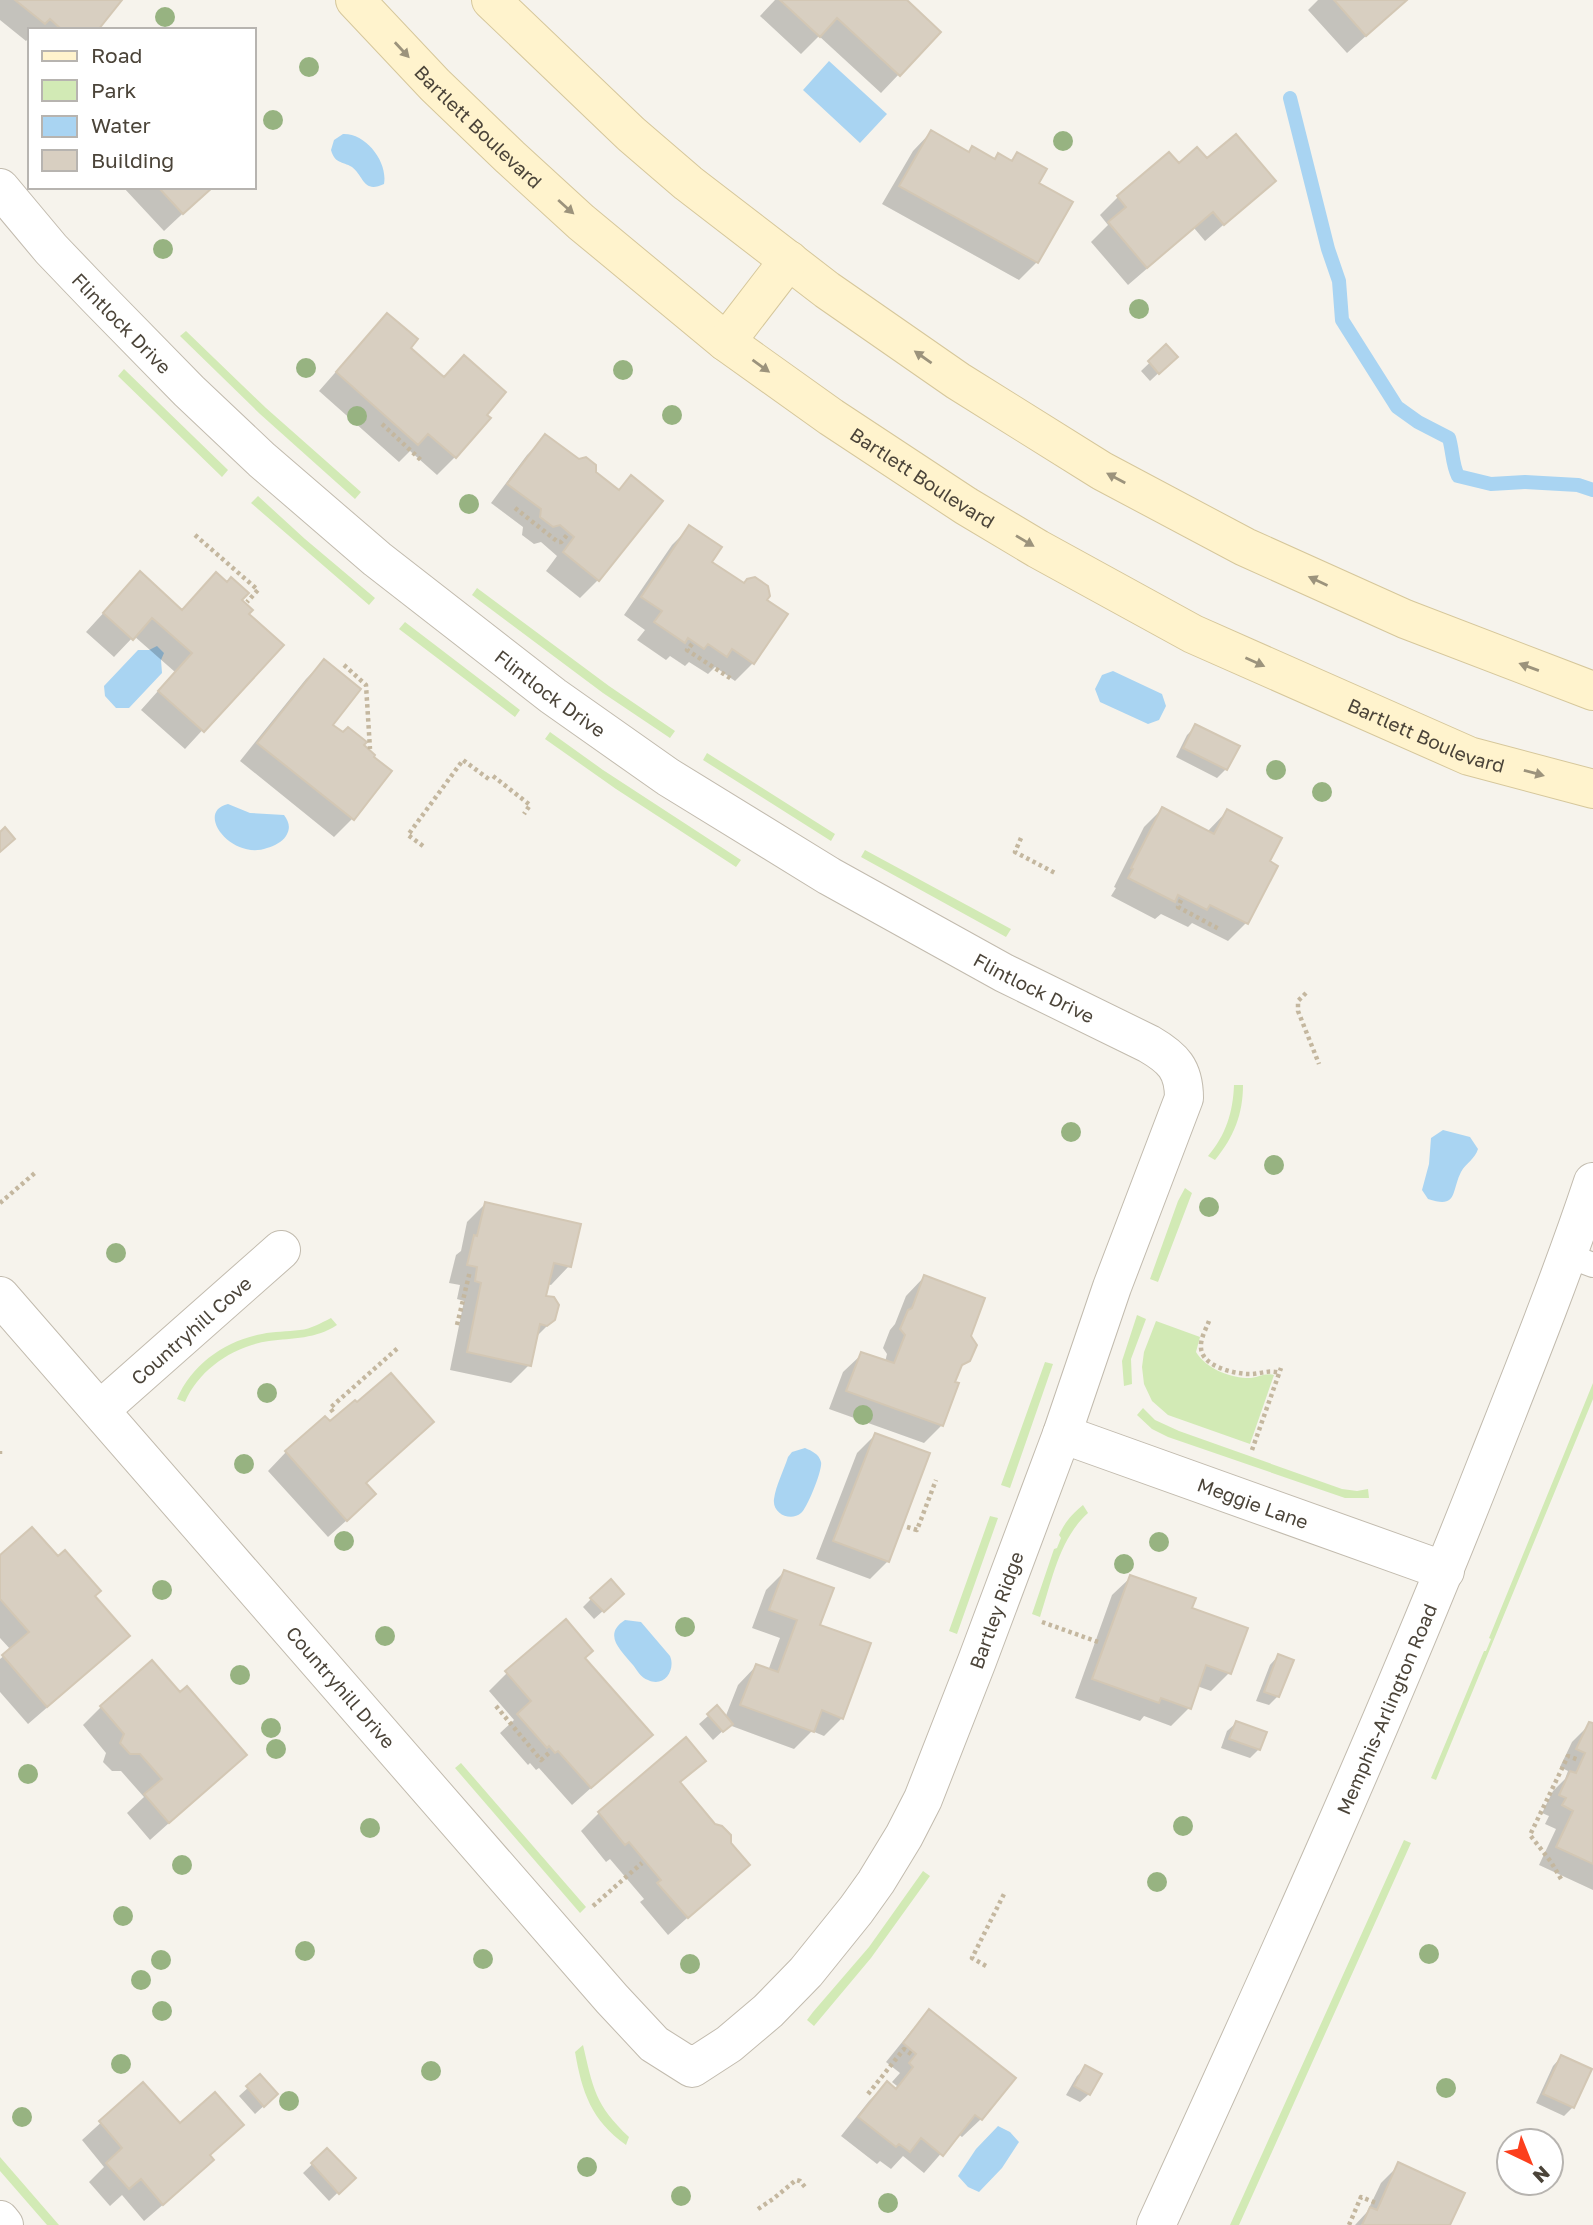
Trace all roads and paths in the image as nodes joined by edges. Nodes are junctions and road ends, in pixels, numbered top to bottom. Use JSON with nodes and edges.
{"nodes":[{"id":1,"x":355,"y":0,"type":"edge"},
{"id":2,"x":491,"y":0,"type":"edge"},
{"id":3,"x":0,"y":188,"type":"edge"},
{"id":4,"x":789,"y":260,"type":"junction"},
{"id":5,"x":726,"y":342,"type":"junction"},
{"id":6,"x":382,"y":424,"type":"dead end"},
{"id":7,"x":423,"y":462,"type":"dead end"},
{"id":8,"x":515,"y":508,"type":"dead end"},
{"id":9,"x":195,"y":535,"type":"dead end"},
{"id":10,"x":567,"y":535,"type":"dead end"},
{"id":11,"x":247,"y":602,"type":"dead end"},
{"id":12,"x":692,"y":644,"type":"dead end"},
{"id":13,"x":344,"y":665,"type":"dead end"},
{"id":14,"x":733,"y":680,"type":"dead end"},
{"id":15,"x":1593,"y":691,"type":"edge"},
{"id":16,"x":370,"y":749,"type":"dead end"},
{"id":17,"x":1593,"y":789,"type":"edge"},
{"id":18,"x":524,"y":814,"type":"dead end"},
{"id":19,"x":1021,"y":838,"type":"dead end"},
{"id":20,"x":423,"y":846,"type":"dead end"},
{"id":21,"x":1057,"y":874,"type":"dead end"},
{"id":22,"x":1181,"y":900,"type":"dead end"},
{"id":23,"x":1219,"y":929,"type":"dead end"},
{"id":24,"x":1306,"y":993,"type":"dead end"},
{"id":25,"x":1319,"y":1064,"type":"dead end"},
{"id":26,"x":1184,"y":1082,"type":"joint"},
{"id":27,"x":36,"y":1172,"type":"dead end"},
{"id":28,"x":1593,"y":1182,"type":"edge"},
{"id":29,"x":0,"y":1203,"type":"edge"},
{"id":30,"x":281,"y":1250,"type":"dead end"},
{"id":31,"x":1581,"y":1261,"type":"edge"},
{"id":32,"x":470,"y":1271,"type":"dead end"},
{"id":33,"x":0,"y":1296,"type":"edge"},
{"id":34,"x":1209,"y":1321,"type":"dead end"},
{"id":35,"x":457,"y":1325,"type":"dead end"},
{"id":36,"x":399,"y":1347,"type":"dead end"},
{"id":37,"x":100,"y":1410,"type":"junction"},
{"id":38,"x":333,"y":1412,"type":"dead end"},
{"id":39,"x":1062,"y":1434,"type":"junction"},
{"id":40,"x":1252,"y":1450,"type":"dead end"},
{"id":41,"x":936,"y":1480,"type":"dead end"},
{"id":42,"x":907,"y":1527,"type":"dead end"},
{"id":43,"x":1445,"y":1571,"type":"junction"},
{"id":44,"x":1042,"y":1622,"type":"dead end"},
{"id":45,"x":1101,"y":1643,"type":"dead end"},
{"id":46,"x":496,"y":1706,"type":"dead end"},
{"id":47,"x":550,"y":1752,"type":"dead end"},
{"id":48,"x":1578,"y":1760,"type":"dead end"},
{"id":49,"x":642,"y":1863,"type":"dead end"},
{"id":50,"x":1561,"y":1879,"type":"dead end"},
{"id":51,"x":1005,"y":1892,"type":"dead end"},
{"id":52,"x":593,"y":1906,"type":"dead end"},
{"id":53,"x":986,"y":1966,"type":"dead end"},
{"id":54,"x":911,"y":2054,"type":"dead end"},
{"id":55,"x":692,"y":2068,"type":"joint"},
{"id":56,"x":869,"y":2094,"type":"dead end"},
{"id":57,"x":805,"y":2187,"type":"dead end"},
{"id":58,"x":1376,"y":2203,"type":"dead end"},
{"id":59,"x":758,"y":2208,"type":"dead end"},
{"id":60,"x":0,"y":2220,"type":"edge"},
{"id":61,"x":4,"y":2225,"type":"edge"},
{"id":62,"x":1156,"y":2225,"type":"edge"},
{"id":63,"x":1349,"y":2225,"type":"edge"}],
"edges":[{"from":1,"to":5,"type":"main road","name":"Bartlett Boulevard","one_way":true},
{"from":2,"to":4,"type":"main road"},
{"from":3,"to":26,"type":"street","name":"Flintlock Drive"},
{"from":4,"to":5,"type":"main road"},
{"from":15,"to":4,"type":"main road","one_way":true},
{"from":5,"to":17,"type":"main road","name":"Bartlett Boulevard","one_way":true},
{"from":6,"to":7,"type":"path"},
{"from":8,"to":10,"type":"path"},
{"from":9,"to":11,"type":"path"},
{"from":12,"to":14,"type":"path"},
{"from":13,"to":16,"type":"path"},
{"from":18,"to":20,"type":"path"},
{"from":19,"to":21,"type":"path"},
{"from":22,"to":23,"type":"path"},
{"from":24,"to":25,"type":"path"},
{"from":26,"to":39,"type":"street","name":"Bartley Ridge"},
{"from":27,"to":29,"type":"path"},
{"from":28,"to":31,"type":"street","name":"Memphis-Arlington Road"},
{"from":30,"to":37,"type":"street","name":"Countryhill Cove"},
{"from":31,"to":43,"type":"street","name":"Memphis-Arlington Road"},
{"from":32,"to":35,"type":"path"},
{"from":33,"to":37,"type":"street","name":"Countryhill Drive"},
{"from":34,"to":40,"type":"path"},
{"from":36,"to":38,"type":"path"},
{"from":37,"to":55,"type":"street","name":"Countryhill Drive"},
{"from":39,"to":43,"type":"street","name":"Meggie Lane"},
{"from":39,"to":55,"type":"street","name":"Bartley Ridge"},
{"from":41,"to":42,"type":"path"},
{"from":43,"to":62,"type":"street","name":"Memphis-Arlington Road"},
{"from":44,"to":45,"type":"path"},
{"from":46,"to":47,"type":"path"},
{"from":48,"to":50,"type":"path"},
{"from":49,"to":52,"type":"path"},
{"from":51,"to":53,"type":"path"},
{"from":54,"to":56,"type":"path"},
{"from":57,"to":59,"type":"path"},
{"from":58,"to":63,"type":"path"},
{"from":60,"to":61,"type":"street"}]}
